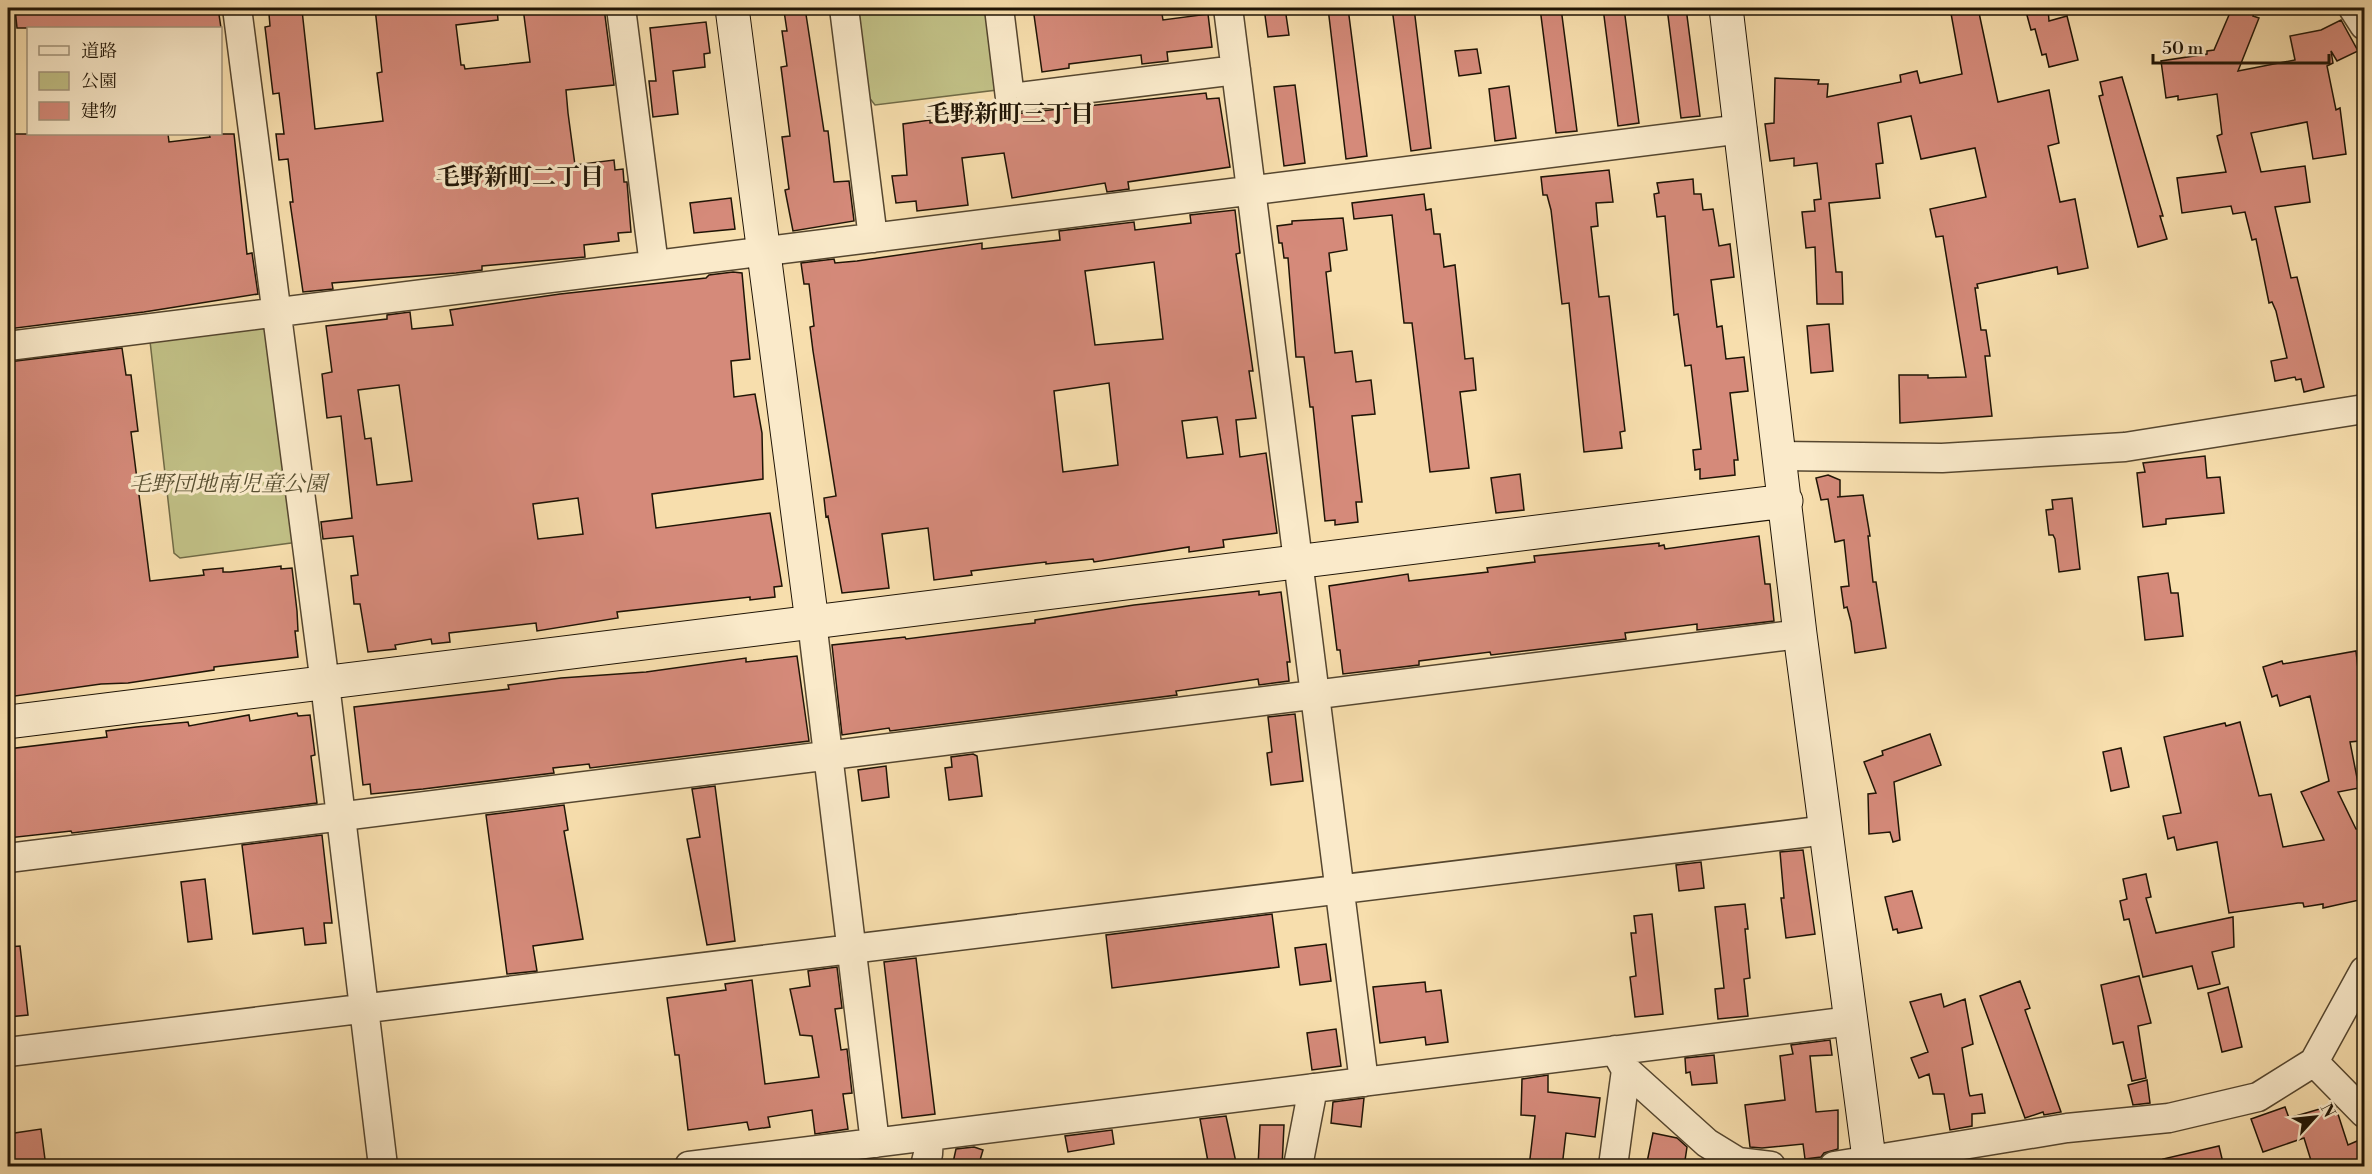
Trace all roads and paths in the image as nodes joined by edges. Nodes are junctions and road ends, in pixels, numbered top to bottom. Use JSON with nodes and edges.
{"nodes":[{"id":1,"x":237,"y":8,"type":"edge"},
{"id":2,"x":621,"y":8,"type":"edge"},
{"id":3,"x":732,"y":8,"type":"edge"},
{"id":4,"x":844,"y":8,"type":"edge"},
{"id":5,"x":999,"y":8,"type":"edge"},
{"id":6,"x":1228,"y":8,"type":"edge"},
{"id":7,"x":1726,"y":8,"type":"edge"},
{"id":8,"x":2353,"y":8,"type":"edge"},
{"id":9,"x":2364,"y":25,"type":"edge"},
{"id":10,"x":1236,"y":70,"type":"junction"},
{"id":11,"x":1742,"y":129,"type":"junction"},
{"id":12,"x":1252,"y":191,"type":"junction"},
{"id":13,"x":873,"y":238,"type":"junction"},
{"id":14,"x":764,"y":252,"type":"junction"},
{"id":15,"x":654,"y":265,"type":"junction"},
{"id":16,"x":275,"y":313,"type":"junction"},
{"id":17,"x":8,"y":346,"type":"edge"},
{"id":18,"x":2364,"y":409,"type":"edge"},
{"id":19,"x":1781,"y":456,"type":"junction"},
{"id":20,"x":1786,"y":501,"type":"junction"},
{"id":21,"x":1298,"y":560,"type":"junction"},
{"id":22,"x":812,"y":622,"type":"junction"},
{"id":23,"x":1800,"y":634,"type":"junction"},
{"id":24,"x":325,"y":684,"type":"junction"},
{"id":25,"x":1315,"y":695,"type":"junction"},
{"id":26,"x":8,"y":722,"type":"edge"},
{"id":27,"x":828,"y":756,"type":"junction"},
{"id":28,"x":340,"y":817,"type":"junction"},
{"id":29,"x":1827,"y":830,"type":"junction"},
{"id":30,"x":8,"y":858,"type":"edge"},
{"id":31,"x":1339,"y":890,"type":"junction"},
{"id":32,"x":851,"y":949,"type":"junction"},
{"id":33,"x":2364,"y":971,"type":"edge"},
{"id":34,"x":364,"y":1009,"type":"junction"},
{"id":35,"x":1851,"y":1020,"type":"junction"},
{"id":36,"x":8,"y":1052,"type":"edge"},
{"id":37,"x":1620,"y":1060,"type":"junction"},
{"id":38,"x":2314,"y":1062,"type":"junction"},
{"id":39,"x":1364,"y":1082,"type":"junction"},
{"id":40,"x":1313,"y":1088,"type":"junction"},
{"id":41,"x":2364,"y":1113,"type":"edge"},
{"id":42,"x":929,"y":1136,"type":"junction"},
{"id":43,"x":874,"y":1143,"type":"junction"},
{"id":44,"x":1870,"y":1164,"type":"edge"},
{"id":45,"x":383,"y":1167,"type":"edge"},
{"id":46,"x":689,"y":1167,"type":"edge"},
{"id":47,"x":925,"y":1167,"type":"edge"},
{"id":48,"x":1299,"y":1167,"type":"edge"},
{"id":49,"x":1613,"y":1167,"type":"edge"},
{"id":50,"x":1771,"y":1167,"type":"edge"},
{"id":51,"x":1834,"y":1167,"type":"edge"}],
"edges":[{"from":1,"to":16,"type":"street"},
{"from":2,"to":15,"type":"street"},
{"from":3,"to":14,"type":"street"},
{"from":4,"to":13,"type":"street"},
{"from":5,"to":10,"type":"street"},
{"from":6,"to":10,"type":"street"},
{"from":7,"to":11,"type":"street"},
{"from":8,"to":9,"type":"street"},
{"from":10,"to":12,"type":"street"},
{"from":11,"to":12,"type":"street"},
{"from":11,"to":19,"type":"street"},
{"from":12,"to":13,"type":"street"},
{"from":12,"to":21,"type":"street"},
{"from":13,"to":14,"type":"street"},
{"from":14,"to":15,"type":"street"},
{"from":14,"to":22,"type":"street"},
{"from":15,"to":16,"type":"street"},
{"from":16,"to":17,"type":"street"},
{"from":16,"to":24,"type":"street"},
{"from":18,"to":19,"type":"street"},
{"from":19,"to":20,"type":"street"},
{"from":20,"to":21,"type":"street"},
{"from":20,"to":23,"type":"street"},
{"from":21,"to":22,"type":"street"},
{"from":21,"to":25,"type":"street"},
{"from":22,"to":24,"type":"street"},
{"from":22,"to":27,"type":"street"},
{"from":23,"to":25,"type":"street"},
{"from":23,"to":29,"type":"street"},
{"from":24,"to":26,"type":"street"},
{"from":24,"to":28,"type":"street"},
{"from":25,"to":27,"type":"street"},
{"from":25,"to":31,"type":"street"},
{"from":27,"to":28,"type":"street"},
{"from":27,"to":32,"type":"street"},
{"from":28,"to":30,"type":"street"},
{"from":28,"to":34,"type":"street"},
{"from":29,"to":31,"type":"street"},
{"from":29,"to":35,"type":"street"},
{"from":31,"to":32,"type":"street"},
{"from":31,"to":39,"type":"street"},
{"from":32,"to":34,"type":"street"},
{"from":32,"to":43,"type":"street"},
{"from":33,"to":38,"type":"street"},
{"from":34,"to":36,"type":"street"},
{"from":34,"to":45,"type":"street"},
{"from":35,"to":37,"type":"street"},
{"from":35,"to":44,"type":"street"},
{"from":37,"to":39,"type":"street"},
{"from":37,"to":49,"type":"street"},
{"from":37,"to":50,"type":"street"},
{"from":38,"to":41,"type":"street"},
{"from":38,"to":44,"type":"street"},
{"from":39,"to":40,"type":"street"},
{"from":40,"to":42,"type":"street"},
{"from":40,"to":48,"type":"street"},
{"from":42,"to":43,"type":"street"},
{"from":42,"to":47,"type":"street"},
{"from":43,"to":46,"type":"street"},
{"from":44,"to":51,"type":"street"}]}
